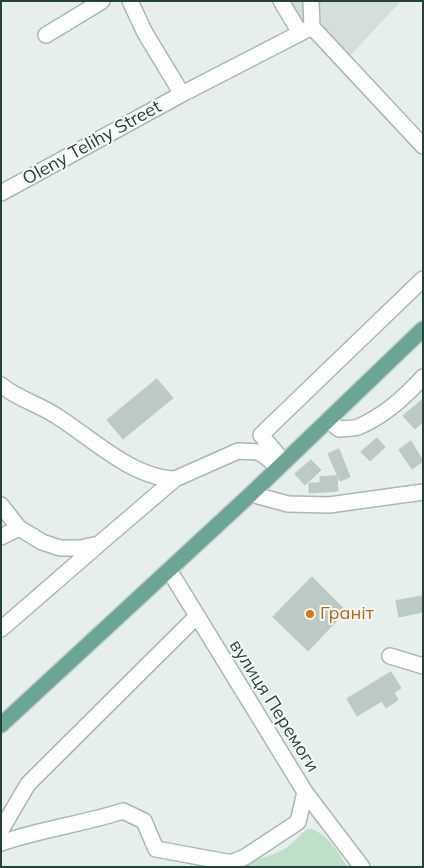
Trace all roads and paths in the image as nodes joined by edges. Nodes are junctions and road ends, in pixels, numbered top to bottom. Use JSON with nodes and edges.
{"nodes":[{"id":1,"x":102,"y":1,"type":"edge"},
{"id":2,"x":130,"y":1,"type":"edge"},
{"id":3,"x":281,"y":1,"type":"edge"},
{"id":4,"x":311,"y":1,"type":"edge"},
{"id":5,"x":306,"y":30,"type":"junction"},
{"id":6,"x":46,"y":35,"type":"dead end"},
{"id":7,"x":182,"y":94,"type":"junction"},
{"id":8,"x":423,"y":146,"type":"edge"},
{"id":9,"x":1,"y":193,"type":"edge"},
{"id":10,"x":423,"y":279,"type":"edge"},
{"id":11,"x":423,"y":328,"type":"edge"},
{"id":12,"x":423,"y":376,"type":"edge"},
{"id":13,"x":1,"y":385,"type":"edge"},
{"id":14,"x":328,"y":420,"type":"junction"},
{"id":15,"x":281,"y":464,"type":"junction"},
{"id":16,"x":175,"y":479,"type":"junction"},
{"id":17,"x":423,"y":492,"type":"edge"},
{"id":18,"x":250,"y":494,"type":"junction"},
{"id":19,"x":1,"y":505,"type":"edge"},
{"id":20,"x":19,"y":528,"type":"junction"},
{"id":21,"x":1,"y":536,"type":"edge"},
{"id":22,"x":99,"y":544,"type":"junction"},
{"id":23,"x":168,"y":570,"type":"junction"},
{"id":24,"x":196,"y":616,"type":"junction"},
{"id":25,"x":1,"y":629,"type":"edge"},
{"id":26,"x":390,"y":656,"type":"dead end"},
{"id":27,"x":423,"y":666,"type":"edge"},
{"id":28,"x":1,"y":725,"type":"edge"},
{"id":29,"x":305,"y":792,"type":"junction"},
{"id":30,"x":1,"y":830,"type":"edge"},
{"id":31,"x":1,"y":843,"type":"edge"},
{"id":32,"x":227,"y":865,"type":"edge"},
{"id":33,"x":362,"y":867,"type":"edge"}],
"edges":[{"from":1,"to":6,"type":"street"},
{"from":2,"to":7,"type":"street","name":"Oleny Telihy Street"},
{"from":3,"to":5,"type":"street"},
{"from":4,"to":5,"type":"street"},
{"from":5,"to":7,"type":"street","name":"Oleny Telihy Street"},
{"from":5,"to":8,"type":"street"},
{"from":7,"to":9,"type":"street","name":"Oleny Telihy Street"},
{"from":10,"to":15,"type":"street"},
{"from":11,"to":14,"type":"main road"},
{"from":12,"to":14,"type":"street"},
{"from":13,"to":16,"type":"street"},
{"from":14,"to":15,"type":"main road"},
{"from":15,"to":16,"type":"street"},
{"from":15,"to":18,"type":"main road"},
{"from":16,"to":22,"type":"street"},
{"from":17,"to":18,"type":"street"},
{"from":18,"to":23,"type":"main road"},
{"from":19,"to":20,"type":"street"},
{"from":20,"to":21,"type":"street"},
{"from":20,"to":22,"type":"street"},
{"from":22,"to":25,"type":"street"},
{"from":23,"to":24,"type":"street","name":"вулиця Перемоги"},
{"from":23,"to":28,"type":"main road"},
{"from":24,"to":29,"type":"street","name":"вулиця Перемоги"},
{"from":24,"to":30,"type":"street"},
{"from":26,"to":27,"type":"street"},
{"from":29,"to":32,"type":"street","name":"вулиця Перемоги"},
{"from":29,"to":33,"type":"street"},
{"from":31,"to":32,"type":"street"}]}
